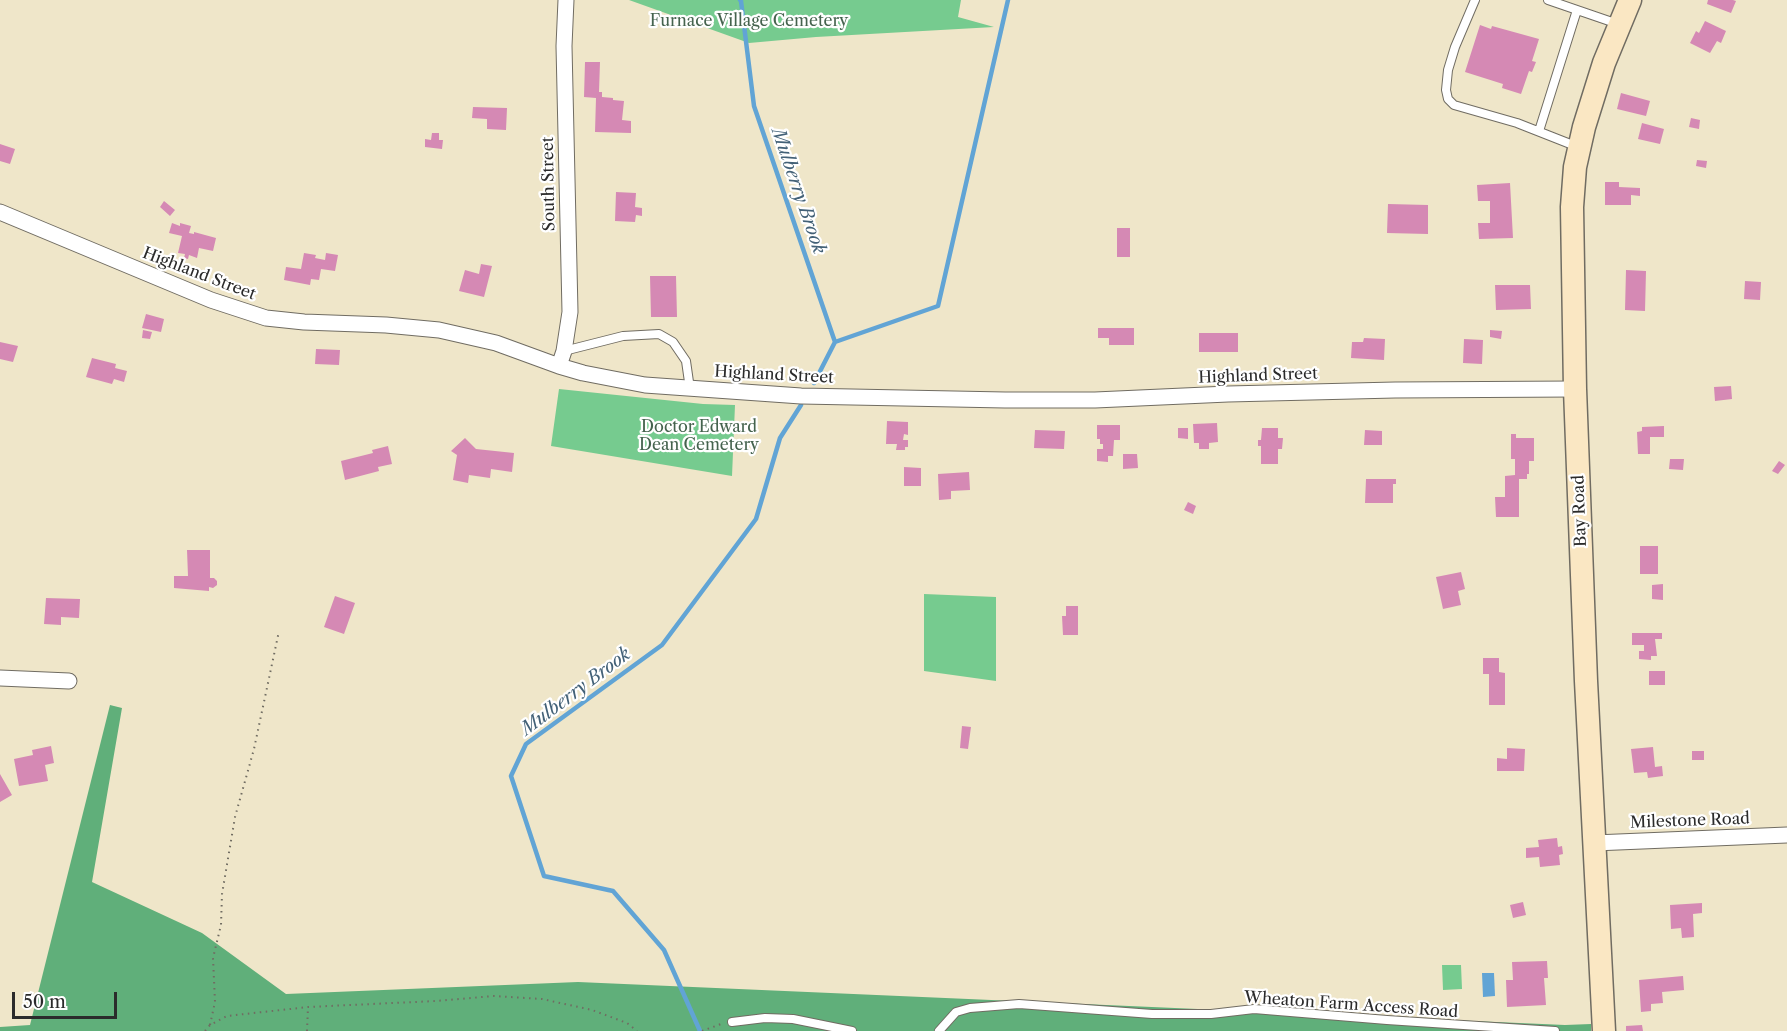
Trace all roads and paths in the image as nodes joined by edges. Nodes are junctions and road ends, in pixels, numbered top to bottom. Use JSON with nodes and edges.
{"nodes":[{"id":1,"x":566,"y":0,"type":"edge"},
{"id":2,"x":1475,"y":0,"type":"edge"},
{"id":3,"x":1548,"y":0,"type":"edge"},
{"id":4,"x":1630,"y":0,"type":"edge"},
{"id":5,"x":1577,"y":10,"type":"junction"},
{"id":6,"x":1620,"y":24,"type":"junction"},
{"id":7,"x":1539,"y":131,"type":"junction"},
{"id":8,"x":1579,"y":147,"type":"junction"},
{"id":9,"x":0,"y":212,"type":"edge"},
{"id":10,"x":562,"y":359,"type":"junction"},
{"id":11,"x":690,"y":389,"type":"junction"},
{"id":12,"x":1575,"y":389,"type":"junction"},
{"id":13,"x":279,"y":631,"type":"dead end"},
{"id":14,"x":0,"y":678,"type":"edge"},
{"id":15,"x":69,"y":681,"type":"dead end"},
{"id":16,"x":1787,"y":836,"type":"edge"},
{"id":17,"x":1594,"y":843,"type":"junction"},
{"id":18,"x":308,"y":1006,"type":"junction"},
{"id":19,"x":732,"y":1022,"type":"dead end"},
{"id":20,"x":210,"y":1025,"type":"junction"},
{"id":21,"x":709,"y":1028,"type":"dead end"},
{"id":22,"x":205,"y":1031,"type":"edge"},
{"id":23,"x":307,"y":1031,"type":"edge"},
{"id":24,"x":637,"y":1031,"type":"edge"},
{"id":25,"x":702,"y":1031,"type":"edge"},
{"id":26,"x":852,"y":1031,"type":"edge"},
{"id":27,"x":939,"y":1031,"type":"edge"},
{"id":28,"x":1555,"y":1031,"type":"edge"},
{"id":29,"x":1604,"y":1031,"type":"edge"}],
"edges":[{"from":1,"to":10,"type":"street","name":"South Street"},
{"from":2,"to":7,"type":"lane"},
{"from":3,"to":5,"type":"lane"},
{"from":4,"to":6,"type":"main road","name":"Bay Road"},
{"from":5,"to":6,"type":"lane"},
{"from":5,"to":7,"type":"lane"},
{"from":6,"to":8,"type":"main road","name":"Bay Road"},
{"from":7,"to":8,"type":"lane"},
{"from":8,"to":12,"type":"main road","name":"Bay Road"},
{"from":9,"to":10,"type":"street","name":"Highland Street"},
{"from":10,"to":11,"type":"street","name":"Highland Street"},
{"from":10,"to":11,"type":"lane"},
{"from":11,"to":12,"type":"street","name":"Highland Street"},
{"from":12,"to":17,"type":"main road","name":"Bay Road"},
{"from":13,"to":20,"type":"path"},
{"from":14,"to":15,"type":"street"},
{"from":16,"to":17,"type":"street","name":"Milestone Road"},
{"from":17,"to":29,"type":"main road","name":"Bay Road"},
{"from":18,"to":20,"type":"path"},
{"from":18,"to":23,"type":"path"},
{"from":18,"to":24,"type":"path"},
{"from":19,"to":26,"type":"lane"},
{"from":20,"to":22,"type":"path"},
{"from":21,"to":25,"type":"path"},
{"from":27,"to":28,"type":"lane","name":"Wheaton Farm Access Road"}]}
